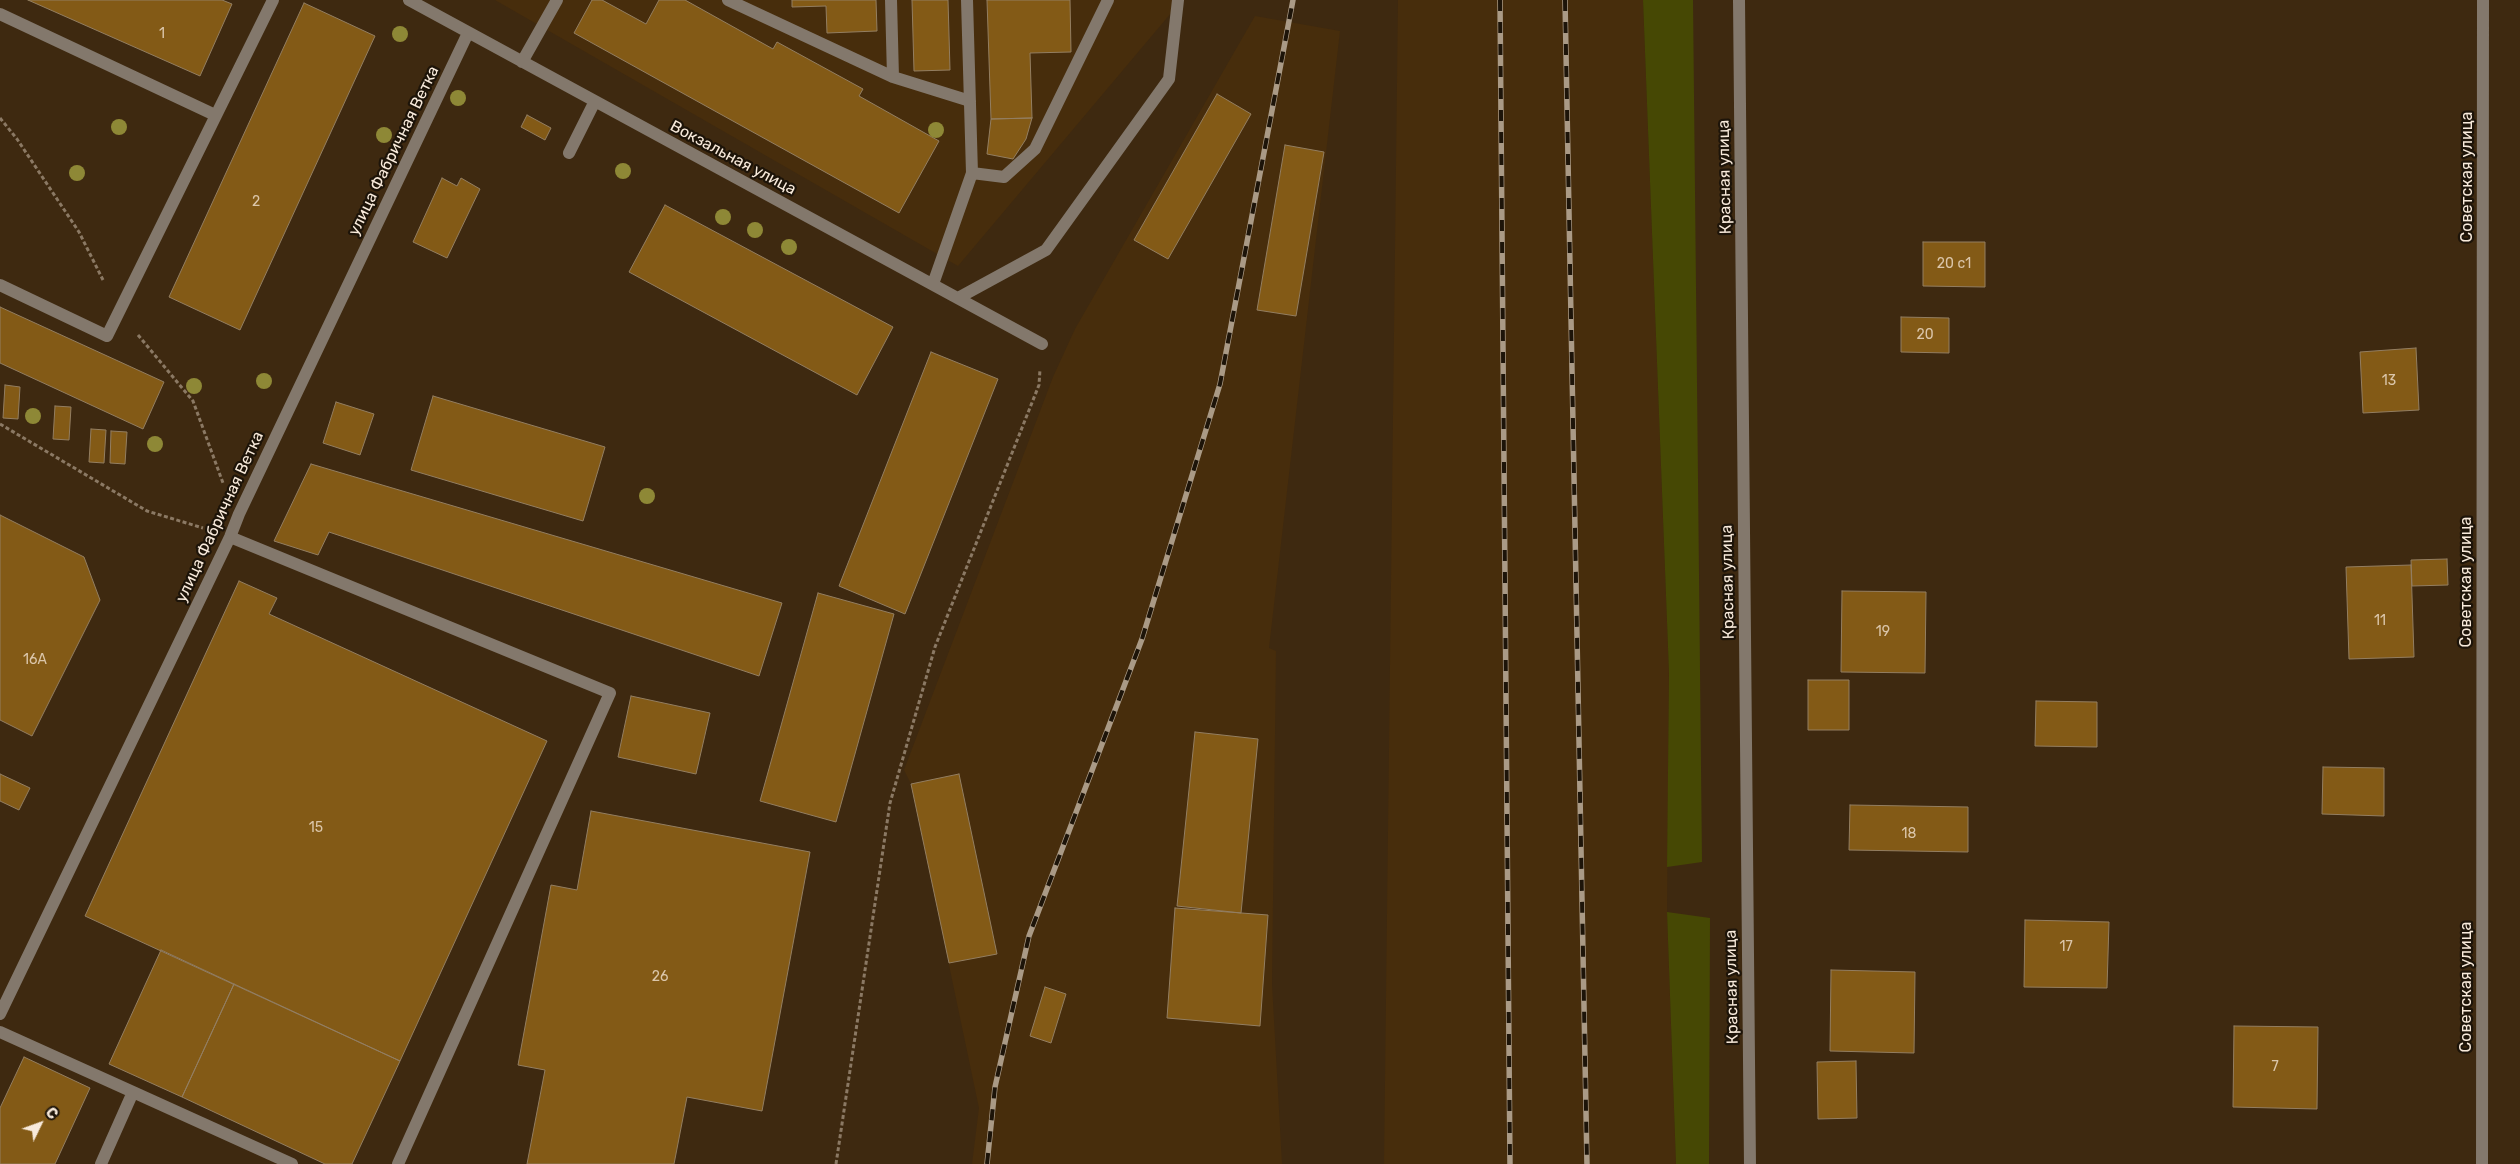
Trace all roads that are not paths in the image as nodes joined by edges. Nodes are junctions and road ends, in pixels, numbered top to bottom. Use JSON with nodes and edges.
{"nodes":[{"id":1,"x":273,"y":0,"type":"edge"},
{"id":2,"x":409,"y":0,"type":"edge"},
{"id":3,"x":557,"y":0,"type":"edge"},
{"id":4,"x":728,"y":0,"type":"edge"},
{"id":5,"x":891,"y":0,"type":"edge"},
{"id":6,"x":967,"y":0,"type":"edge"},
{"id":7,"x":1108,"y":0,"type":"edge"},
{"id":8,"x":1178,"y":0,"type":"edge"},
{"id":9,"x":1739,"y":0,"type":"edge"},
{"id":10,"x":2483,"y":0,"type":"edge"},
{"id":11,"x":0,"y":14,"type":"edge"},
{"id":12,"x":468,"y":33,"type":"junction"},
{"id":13,"x":522,"y":62,"type":"junction"},
{"id":14,"x":893,"y":77,"type":"junction"},
{"id":15,"x":595,"y":101,"type":"junction"},
{"id":16,"x":970,"y":101,"type":"junction"},
{"id":17,"x":215,"y":115,"type":"junction"},
{"id":18,"x":569,"y":153,"type":"dead end"},
{"id":19,"x":972,"y":173,"type":"junction"},
{"id":20,"x":932,"y":284,"type":"junction"},
{"id":21,"x":0,"y":285,"type":"edge"},
{"id":22,"x":958,"y":298,"type":"junction"},
{"id":23,"x":1042,"y":344,"type":"road end"},
{"id":24,"x":230,"y":537,"type":"junction"},
{"id":25,"x":0,"y":1014,"type":"edge"},
{"id":26,"x":0,"y":1032,"type":"edge"},
{"id":27,"x":133,"y":1092,"type":"junction"},
{"id":28,"x":101,"y":1164,"type":"edge"},
{"id":29,"x":292,"y":1164,"type":"edge"},
{"id":30,"x":398,"y":1164,"type":"edge"},
{"id":31,"x":1750,"y":1164,"type":"edge"},
{"id":32,"x":2482,"y":1164,"type":"edge"}],
"edges":[{"from":1,"to":17,"type":"street"},
{"from":2,"to":12,"type":"street","name":"Вокзальная улица"},
{"from":3,"to":13,"type":"street"},
{"from":4,"to":14,"type":"street"},
{"from":5,"to":14,"type":"street"},
{"from":6,"to":16,"type":"street"},
{"from":7,"to":19,"type":"street"},
{"from":8,"to":22,"type":"street"},
{"from":9,"to":31,"type":"street","name":"Красная улица"},
{"from":10,"to":32,"type":"street","name":"Советская улица"},
{"from":11,"to":17,"type":"street"},
{"from":12,"to":13,"type":"street","name":"Вокзальная улица"},
{"from":12,"to":24,"type":"street","name":"улица Фабричная Ветка"},
{"from":13,"to":15,"type":"street","name":"Вокзальная улица"},
{"from":14,"to":16,"type":"street"},
{"from":15,"to":18,"type":"street"},
{"from":15,"to":20,"type":"street","name":"Вокзальная улица"},
{"from":16,"to":19,"type":"street"},
{"from":17,"to":21,"type":"street"},
{"from":19,"to":20,"type":"street"},
{"from":20,"to":22,"type":"street","name":"Вокзальная улица"},
{"from":22,"to":23,"type":"street","name":"Вокзальная улица"},
{"from":24,"to":25,"type":"street","name":"улица Фабричная Ветка"},
{"from":24,"to":30,"type":"street"},
{"from":26,"to":27,"type":"street"},
{"from":27,"to":28,"type":"street"},
{"from":27,"to":29,"type":"street"}]}
